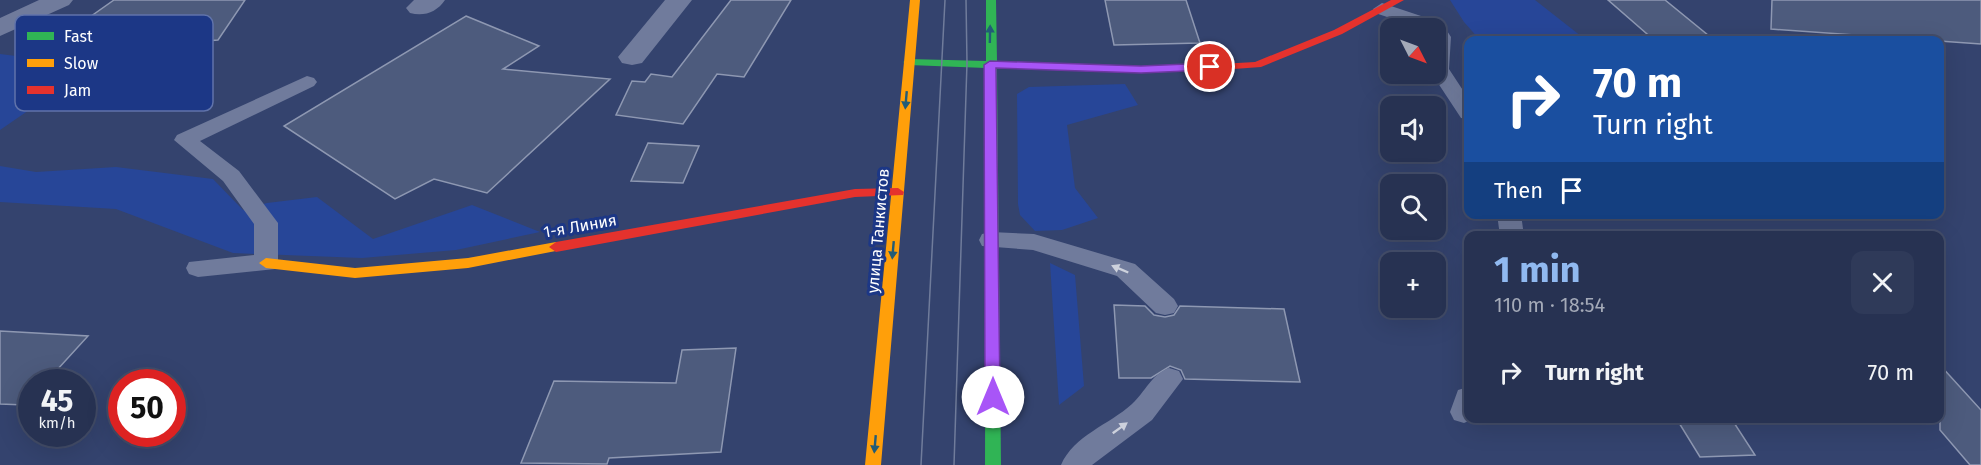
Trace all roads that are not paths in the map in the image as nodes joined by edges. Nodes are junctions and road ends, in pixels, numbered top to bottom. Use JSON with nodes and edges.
{"nodes":[{"id":1,"x":60,"y":0,"type":"edge"},
{"id":2,"x":679,"y":0,"type":"edge"},
{"id":3,"x":915,"y":0,"type":"edge"},
{"id":4,"x":991,"y":0,"type":"edge"},
{"id":5,"x":1391,"y":4,"type":"edge"},
{"id":6,"x":28,"y":15,"type":"edge"},
{"id":7,"x":15,"y":21,"type":"edge"},
{"id":8,"x":0,"y":28,"type":"edge"},
{"id":9,"x":632,"y":57,"type":"dead end"},
{"id":10,"x":909,"y":62,"type":"junction"},
{"id":11,"x":990,"y":65,"type":"junction"},
{"id":12,"x":306,"y":82,"type":"dead end"},
{"id":13,"x":1464,"y":107,"type":"edge"},
{"id":14,"x":898,"y":192,"type":"junction"},
{"id":15,"x":991,"y":240,"type":"junction"},
{"id":16,"x":266,"y":263,"type":"junction"},
{"id":17,"x":198,"y":268,"type":"dead end"},
{"id":18,"x":1165,"y":306,"type":"dead end"},
{"id":19,"x":1169,"y":379,"type":"dead end"},
{"id":20,"x":873,"y":465,"type":"edge"},
{"id":21,"x":993,"y":465,"type":"edge"},
{"id":22,"x":1076,"y":465,"type":"edge"}],
"edges":[{"from":1,"to":6,"type":"street"},
{"from":2,"to":9,"type":"street"},
{"from":3,"to":10,"type":"main road","name":"улица Танкистов"},
{"from":11,"to":4,"type":"main road","one_way":true},
{"from":5,"to":11,"type":"main road"},
{"from":5,"to":13,"type":"lane"},
{"from":7,"to":8,"type":"street"},
{"from":10,"to":11,"type":"main road"},
{"from":10,"to":14,"type":"main road","name":"улица Танкистов","one_way":true},
{"from":11,"to":15,"type":"main road"},
{"from":12,"to":16,"type":"lane"},
{"from":14,"to":16,"type":"main road","name":"1-я Линия"},
{"from":14,"to":20,"type":"main road","name":"улица Танкистов","one_way":true},
{"from":18,"to":15,"type":"lane","one_way":true},
{"from":15,"to":21,"type":"main road"},
{"from":16,"to":17,"type":"lane"},
{"from":22,"to":19,"type":"lane","one_way":true}]}
